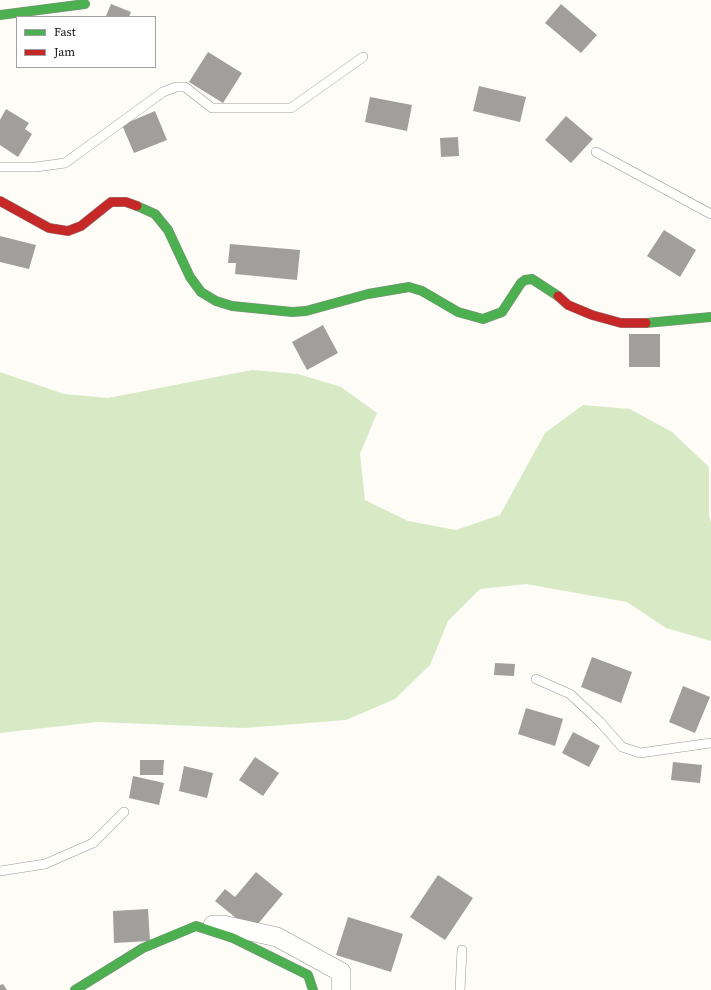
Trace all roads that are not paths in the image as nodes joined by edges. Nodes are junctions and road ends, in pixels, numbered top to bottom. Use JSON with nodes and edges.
{"nodes":[{"id":1,"x":85,"y":4,"type":"dead end"},
{"id":2,"x":0,"y":15,"type":"edge"},
{"id":3,"x":363,"y":57,"type":"dead end"},
{"id":4,"x":596,"y":152,"type":"dead end"},
{"id":5,"x":0,"y":167,"type":"edge"},
{"id":6,"x":0,"y":201,"type":"edge"},
{"id":7,"x":711,"y":214,"type":"edge"},
{"id":8,"x":711,"y":317,"type":"edge"},
{"id":9,"x":536,"y":679,"type":"dead end"},
{"id":10,"x":711,"y":743,"type":"edge"},
{"id":11,"x":124,"y":812,"type":"dead end"},
{"id":12,"x":0,"y":872,"type":"edge"},
{"id":13,"x":196,"y":926,"type":"junction"},
{"id":14,"x":462,"y":950,"type":"dead end"},
{"id":15,"x":75,"y":990,"type":"edge"},
{"id":16,"x":313,"y":990,"type":"edge"},
{"id":17,"x":342,"y":990,"type":"edge"},
{"id":18,"x":460,"y":990,"type":"edge"}],
"edges":[{"from":1,"to":2,"type":"street"},
{"from":3,"to":5,"type":"lane"},
{"from":4,"to":7,"type":"lane"},
{"from":6,"to":8,"type":"street"},
{"from":9,"to":10,"type":"lane"},
{"from":11,"to":12,"type":"lane"},
{"from":13,"to":15,"type":"street"},
{"from":13,"to":16,"type":"street"},
{"from":13,"to":17,"type":"street"},
{"from":14,"to":18,"type":"lane"}]}
